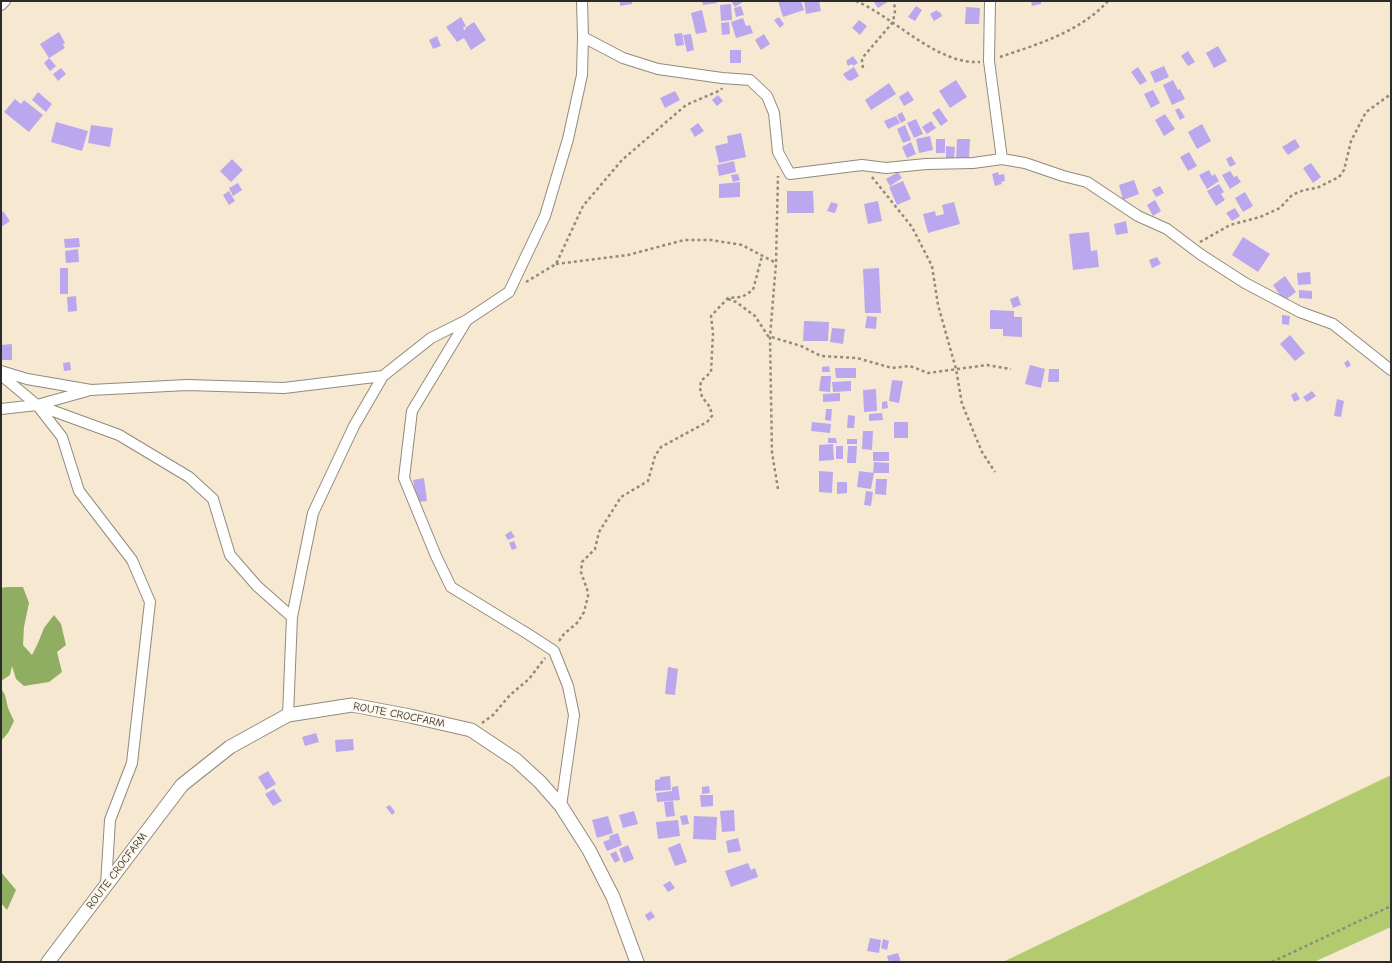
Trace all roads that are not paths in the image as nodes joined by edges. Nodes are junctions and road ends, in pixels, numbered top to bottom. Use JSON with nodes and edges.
{"nodes":[{"id":1,"x":5,"y":1,"type":"edge"},
{"id":2,"x":582,"y":1,"type":"edge"},
{"id":3,"x":990,"y":1,"type":"edge"},
{"id":4,"x":1,"y":5,"type":"edge"},
{"id":5,"x":583,"y":37,"type":"junction"},
{"id":6,"x":1002,"y":159,"type":"junction"},
{"id":7,"x":467,"y":320,"type":"junction"},
{"id":8,"x":1391,"y":370,"type":"edge"},
{"id":9,"x":1,"y":371,"type":"edge"},
{"id":10,"x":1,"y":375,"type":"edge"},
{"id":11,"x":383,"y":376,"type":"junction"},
{"id":12,"x":91,"y":390,"type":"junction"},
{"id":13,"x":37,"y":405,"type":"junction"},
{"id":14,"x":1,"y":409,"type":"edge"},
{"id":15,"x":292,"y":617,"type":"junction"},
{"id":16,"x":288,"y":715,"type":"junction"},
{"id":17,"x":561,"y":806,"type":"junction"},
{"id":18,"x":106,"y":885,"type":"junction"},
{"id":19,"x":48,"y":962,"type":"edge"},
{"id":20,"x":637,"y":962,"type":"edge"}],
"edges":[{"from":1,"to":4,"type":"street"},
{"from":2,"to":5,"type":"street"},
{"from":3,"to":6,"type":"street"},
{"from":5,"to":6,"type":"street"},
{"from":5,"to":7,"type":"street"},
{"from":6,"to":8,"type":"street"},
{"from":7,"to":11,"type":"street"},
{"from":7,"to":17,"type":"street"},
{"from":9,"to":12,"type":"street"},
{"from":10,"to":13,"type":"street"},
{"from":11,"to":12,"type":"street"},
{"from":11,"to":15,"type":"street"},
{"from":12,"to":13,"type":"street"},
{"from":13,"to":14,"type":"street"},
{"from":13,"to":15,"type":"street"},
{"from":13,"to":18,"type":"street"},
{"from":15,"to":16,"type":"street"},
{"from":16,"to":17,"type":"street","name":"ROUTE CROCFARM"},
{"from":16,"to":18,"type":"street","name":"ROUTE CROCFARM"},
{"from":17,"to":20,"type":"street","name":"ROUTE CROCFARM"},
{"from":18,"to":19,"type":"street","name":"ROUTE CROCFARM"}]}
